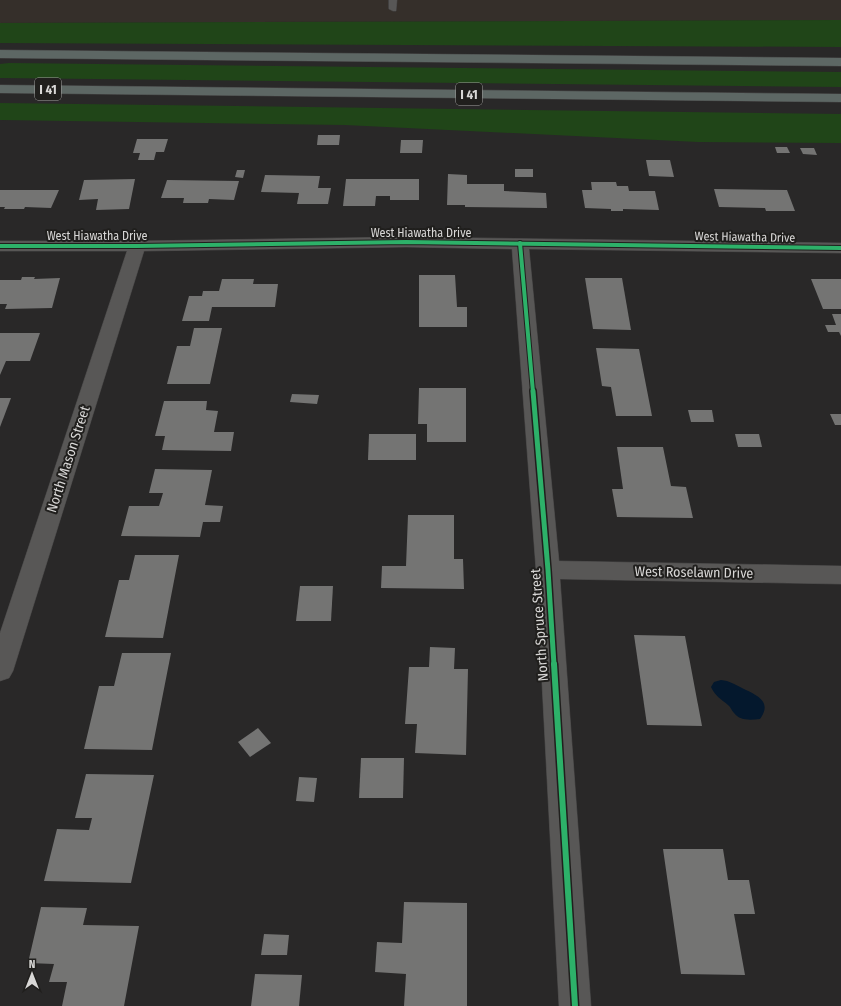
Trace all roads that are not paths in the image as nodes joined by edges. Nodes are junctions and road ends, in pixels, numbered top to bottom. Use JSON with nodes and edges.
{"nodes":[{"id":1,"x":393,"y":0,"type":"edge"},
{"id":2,"x":393,"y":9,"type":"dead end"},
{"id":3,"x":0,"y":54,"type":"edge"},
{"id":4,"x":841,"y":62,"type":"edge"},
{"id":5,"x":0,"y":89,"type":"edge"},
{"id":6,"x":841,"y":98,"type":"edge"},
{"id":7,"x":520,"y":243,"type":"junction"},
{"id":8,"x":0,"y":246,"type":"edge"},
{"id":9,"x":137,"y":246,"type":"junction"},
{"id":10,"x":841,"y":248,"type":"edge"},
{"id":11,"x":548,"y":570,"type":"junction"},
{"id":12,"x":841,"y":575,"type":"edge"},
{"id":13,"x":0,"y":671,"type":"edge"},
{"id":14,"x":576,"y":1006,"type":"edge"}],
"edges":[{"from":1,"to":2,"type":"lane"},
{"from":3,"to":4,"type":"highway"},
{"from":5,"to":6,"type":"highway","number":"I 41"},
{"from":7,"to":9,"type":"street","name":"West Hiawatha Drive"},
{"from":7,"to":10,"type":"street","name":"West Hiawatha Drive"},
{"from":7,"to":11,"type":"street","name":"North Spruce Street"},
{"from":8,"to":9,"type":"street","name":"West Hiawatha Drive"},
{"from":9,"to":13,"type":"street","name":"North Mason Street"},
{"from":11,"to":12,"type":"street","name":"West Roselawn Drive"},
{"from":11,"to":14,"type":"street","name":"North Spruce Street"}]}
